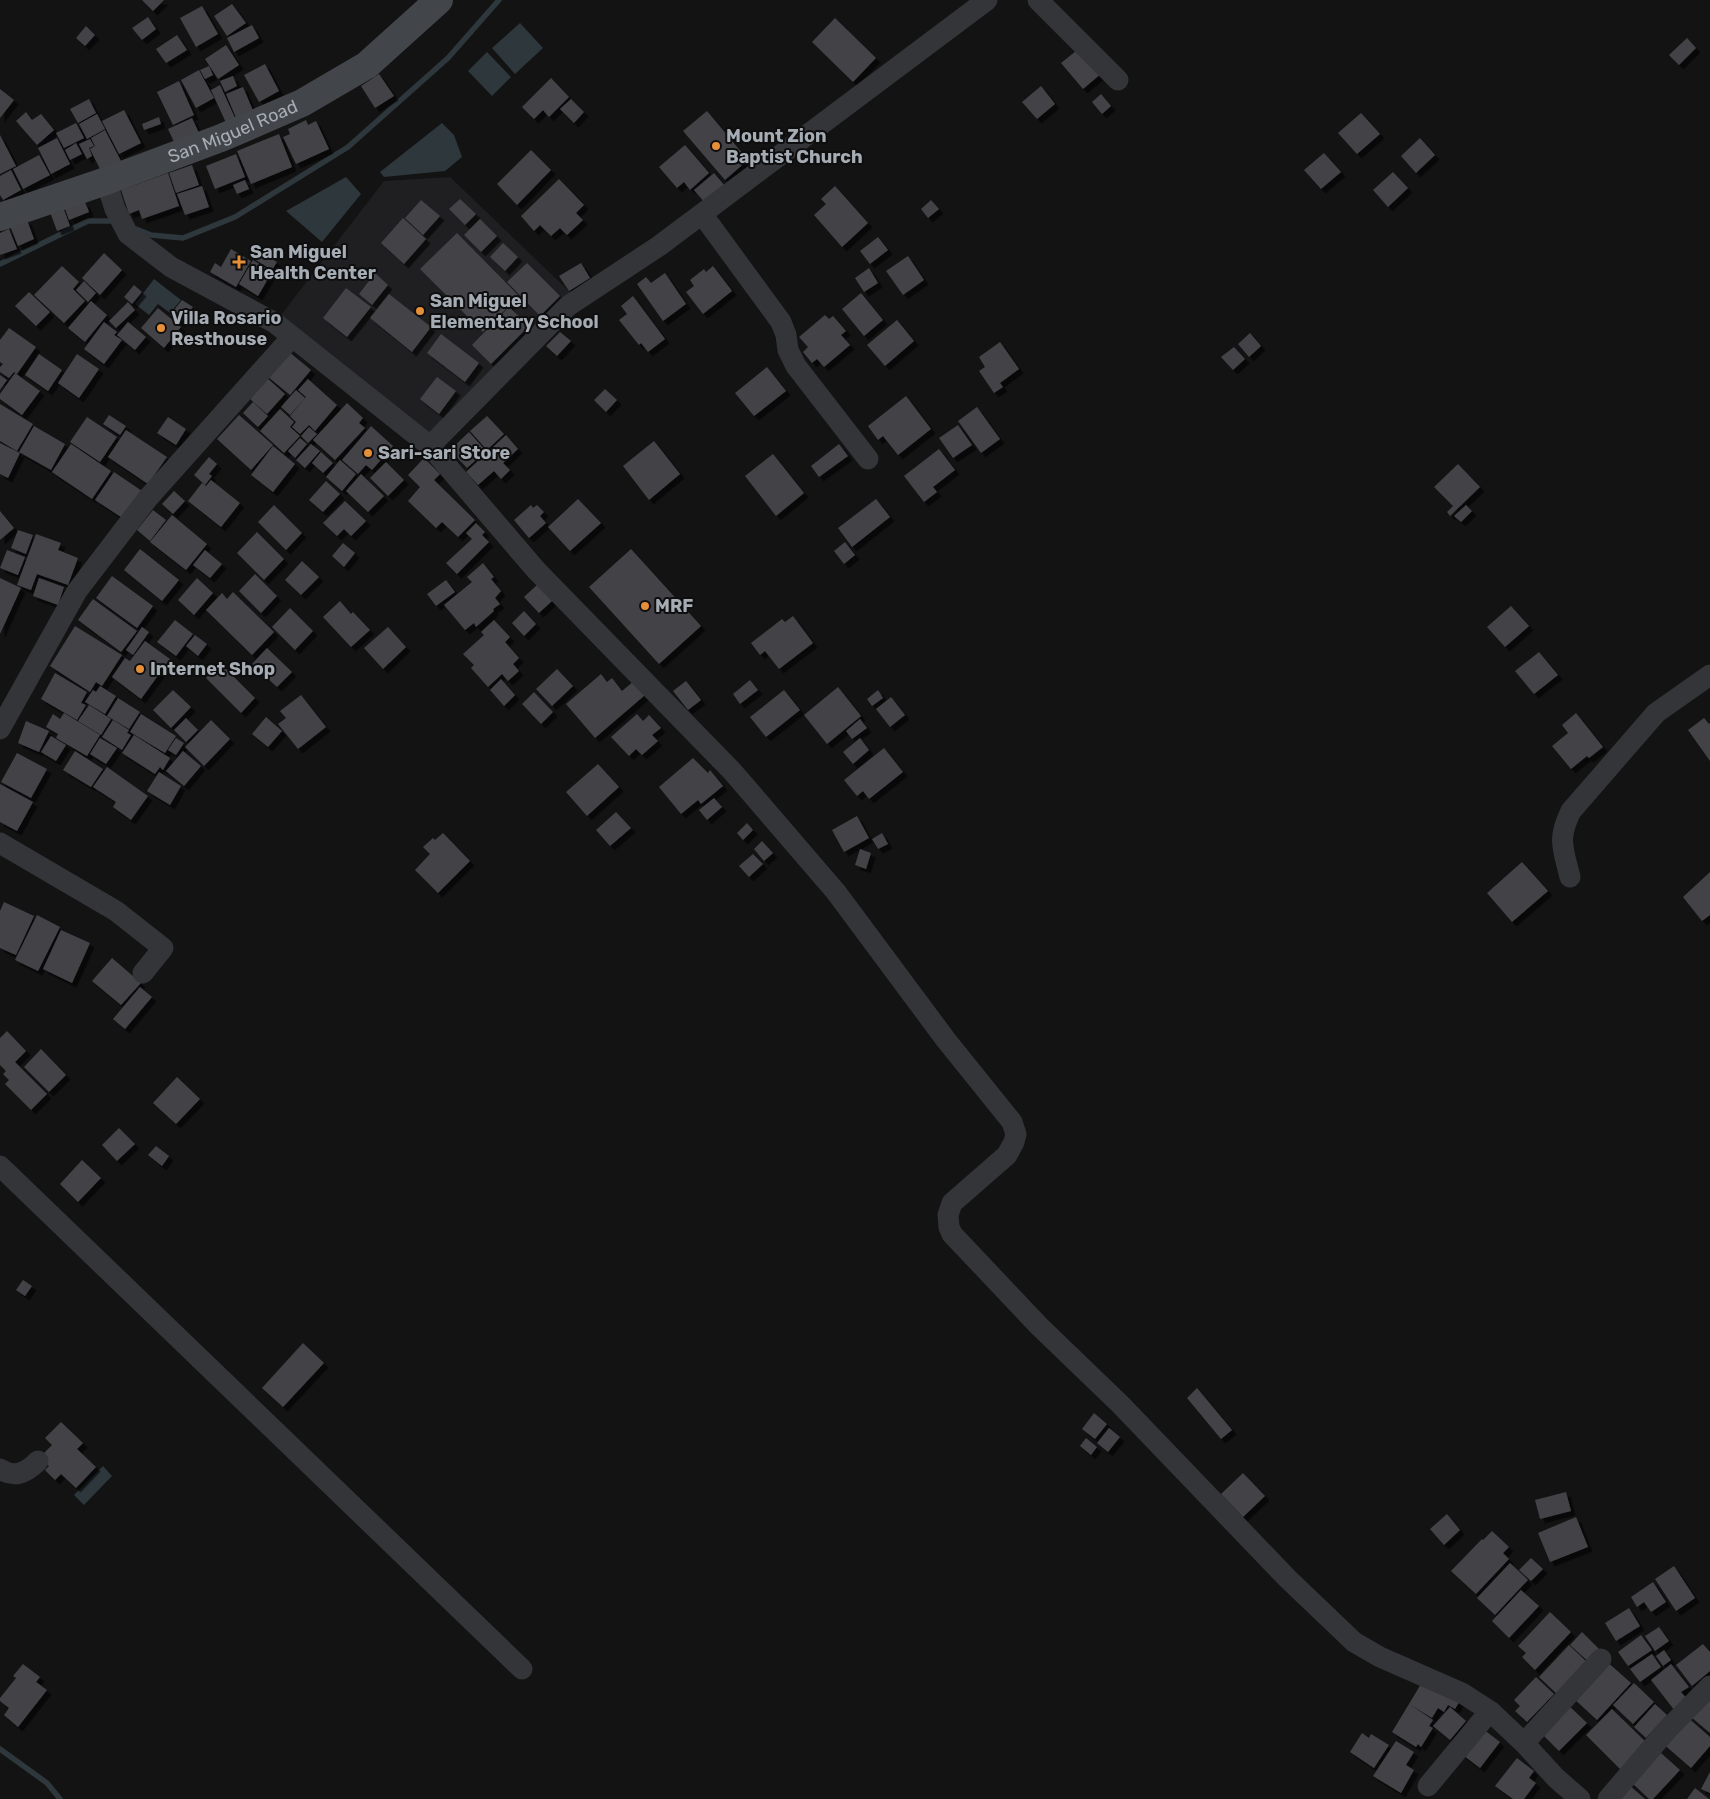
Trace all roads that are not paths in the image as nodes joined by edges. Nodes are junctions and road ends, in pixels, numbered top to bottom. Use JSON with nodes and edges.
{"nodes":[{"id":1,"x":439,"y":0,"type":"edge"},
{"id":2,"x":987,"y":0,"type":"edge"},
{"id":3,"x":1038,"y":0,"type":"edge"},
{"id":4,"x":1118,"y":80,"type":"dead end"},
{"id":5,"x":106,"y":180,"type":"junction"},
{"id":6,"x":702,"y":214,"type":"junction"},
{"id":7,"x":0,"y":217,"type":"edge"},
{"id":8,"x":292,"y":337,"type":"junction"},
{"id":9,"x":430,"y":446,"type":"junction"},
{"id":10,"x":868,"y":459,"type":"dead end"},
{"id":11,"x":1710,"y":675,"type":"edge"},
{"id":12,"x":0,"y":729,"type":"edge"},
{"id":13,"x":0,"y":842,"type":"edge"},
{"id":14,"x":1570,"y":877,"type":"dead end"},
{"id":15,"x":143,"y":973,"type":"dead end"},
{"id":16,"x":0,"y":1166,"type":"edge"},
{"id":17,"x":38,"y":1461,"type":"dead end"},
{"id":18,"x":0,"y":1469,"type":"edge"},
{"id":19,"x":1601,"y":1659,"type":"dead end"},
{"id":20,"x":522,"y":1669,"type":"dead end"},
{"id":21,"x":1710,"y":1686,"type":"edge"},
{"id":22,"x":1490,"y":1711,"type":"junction"},
{"id":23,"x":1524,"y":1743,"type":"junction"},
{"id":24,"x":1428,"y":1786,"type":"dead end"},
{"id":25,"x":1580,"y":1799,"type":"edge"},
{"id":26,"x":1608,"y":1799,"type":"edge"}],
"edges":[{"from":1,"to":5,"type":"street","name":"San Miguel Road"},
{"from":2,"to":6,"type":"street"},
{"from":3,"to":4,"type":"street"},
{"from":5,"to":7,"type":"street","name":"San Miguel Road"},
{"from":5,"to":8,"type":"street"},
{"from":6,"to":9,"type":"street"},
{"from":6,"to":10,"type":"street"},
{"from":8,"to":9,"type":"street"},
{"from":8,"to":12,"type":"street"},
{"from":9,"to":22,"type":"street"},
{"from":11,"to":14,"type":"street"},
{"from":13,"to":15,"type":"street"},
{"from":16,"to":20,"type":"street"},
{"from":17,"to":18,"type":"street"},
{"from":19,"to":23,"type":"street"},
{"from":21,"to":26,"type":"street"},
{"from":22,"to":23,"type":"street"},
{"from":22,"to":24,"type":"street"},
{"from":23,"to":25,"type":"street"}]}
